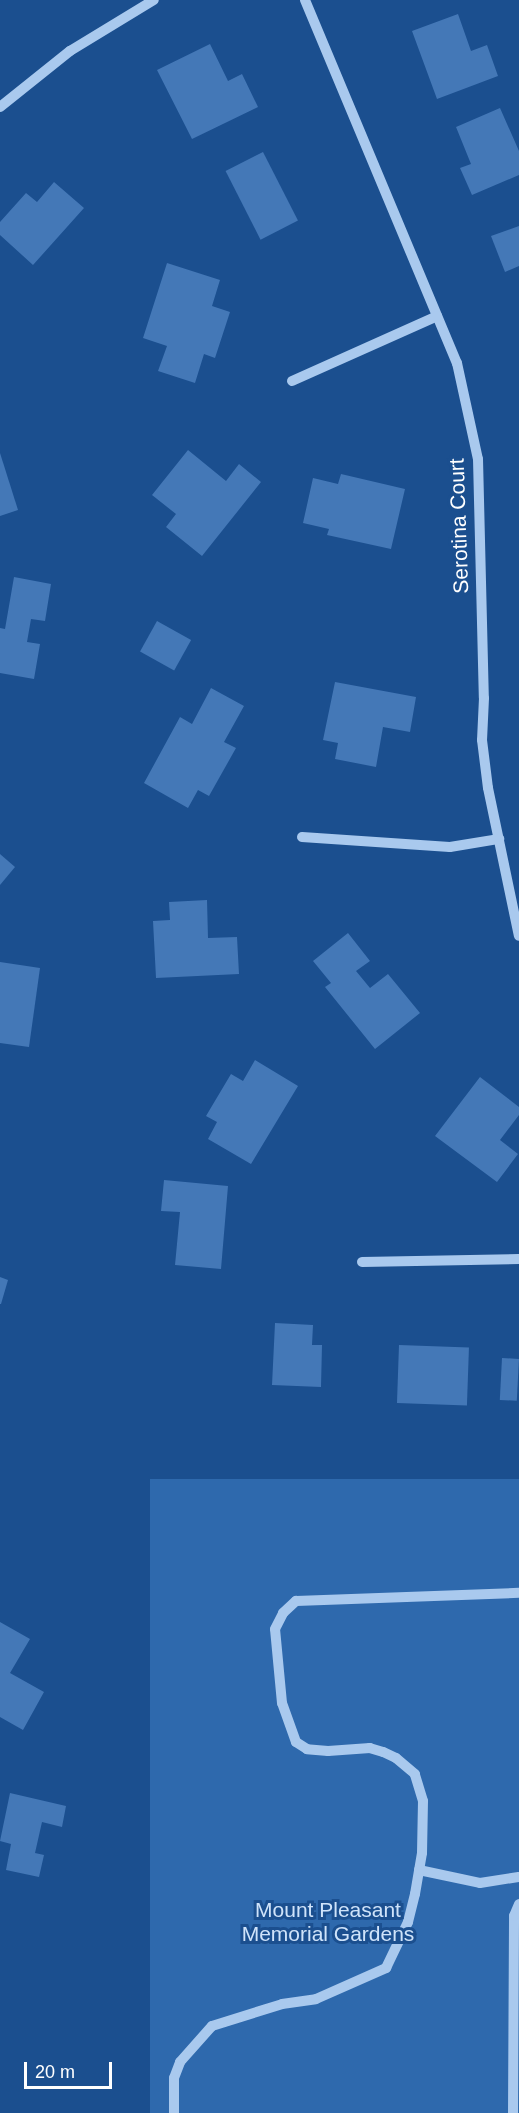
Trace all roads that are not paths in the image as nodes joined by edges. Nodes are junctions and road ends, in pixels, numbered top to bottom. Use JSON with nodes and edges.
{"nodes":[{"id":1,"x":154,"y":0,"type":"edge"},
{"id":2,"x":305,"y":0,"type":"edge"},
{"id":3,"x":0,"y":107,"type":"edge"},
{"id":4,"x":437,"y":316,"type":"junction"},
{"id":5,"x":292,"y":381,"type":"dead end"},
{"id":6,"x":302,"y":837,"type":"dead end"},
{"id":7,"x":499,"y":839,"type":"junction"},
{"id":8,"x":519,"y":936,"type":"edge"},
{"id":9,"x":519,"y":1259,"type":"edge"},
{"id":10,"x":362,"y":1262,"type":"dead end"},
{"id":11,"x":519,"y":1593,"type":"edge"},
{"id":12,"x":419,"y":1870,"type":"junction"},
{"id":13,"x":519,"y":1877,"type":"edge"},
{"id":14,"x":519,"y":1904,"type":"edge"},
{"id":15,"x":174,"y":2113,"type":"edge"},
{"id":16,"x":513,"y":2113,"type":"edge"}],
"edges":[{"from":1,"to":3,"type":"street"},
{"from":2,"to":4,"type":"street","name":"Serotina Court"},
{"from":4,"to":5,"type":"street"},
{"from":4,"to":7,"type":"street","name":"Serotina Court"},
{"from":6,"to":7,"type":"street"},
{"from":7,"to":8,"type":"street","name":"Serotina Court"},
{"from":9,"to":10,"type":"street"},
{"from":11,"to":12,"type":"street"},
{"from":12,"to":13,"type":"street"},
{"from":12,"to":15,"type":"street"},
{"from":14,"to":16,"type":"street"}]}
